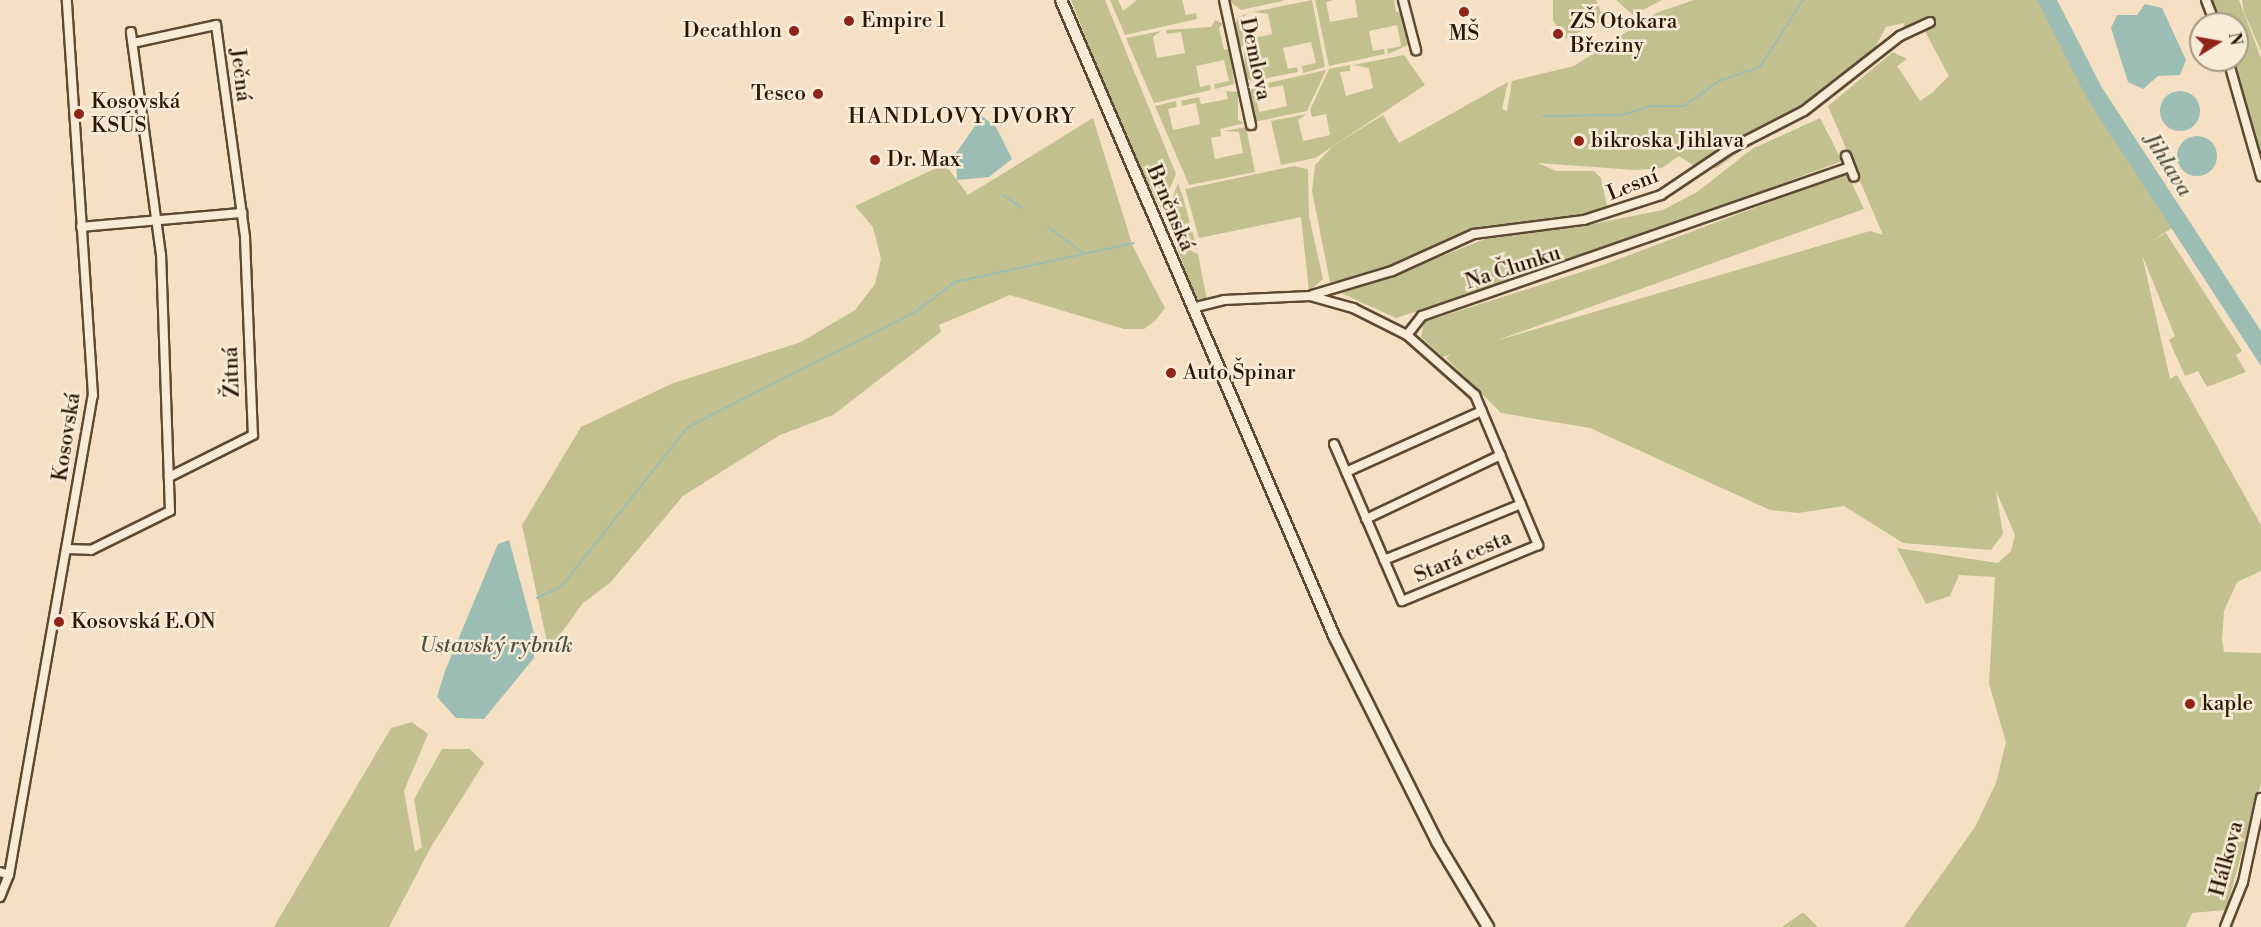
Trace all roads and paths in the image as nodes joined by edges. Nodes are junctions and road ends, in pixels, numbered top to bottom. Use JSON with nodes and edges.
{"nodes":[{"id":1,"x":68,"y":0,"type":"edge"},
{"id":2,"x":1061,"y":0,"type":"edge"},
{"id":3,"x":1224,"y":0,"type":"edge"},
{"id":4,"x":1403,"y":0,"type":"edge"},
{"id":5,"x":1930,"y":22,"type":"dead end"},
{"id":6,"x":131,"y":32,"type":"dead end"},
{"id":7,"x":133,"y":43,"type":"junction"},
{"id":8,"x":1416,"y":50,"type":"dead end"},
{"id":9,"x":2231,"y":72,"type":"edge"},
{"id":10,"x":1251,"y":125,"type":"dead end"},
{"id":11,"x":1846,"y":156,"type":"dead end"},
{"id":12,"x":1850,"y":167,"type":"junction"},
{"id":13,"x":2261,"y":176,"type":"edge"},
{"id":14,"x":1854,"y":177,"type":"dead end"},
{"id":15,"x":242,"y":213,"type":"junction"},
{"id":16,"x":156,"y":221,"type":"junction"},
{"id":17,"x":81,"y":227,"type":"junction"},
{"id":18,"x":1310,"y":296,"type":"junction"},
{"id":19,"x":1192,"y":308,"type":"junction"},
{"id":20,"x":1407,"y":335,"type":"junction"},
{"id":21,"x":1482,"y":411,"type":"junction"},
{"id":22,"x":1334,"y":444,"type":"dead end"},
{"id":23,"x":1501,"y":455,"type":"junction"},
{"id":24,"x":1346,"y":472,"type":"junction"},
{"id":25,"x":169,"y":477,"type":"junction"},
{"id":26,"x":1521,"y":504,"type":"junction"},
{"id":27,"x":1366,"y":519,"type":"junction"},
{"id":28,"x":66,"y":549,"type":"junction"},
{"id":29,"x":1384,"y":560,"type":"junction"},
{"id":30,"x":2261,"y":798,"type":"edge"},
{"id":31,"x":0,"y":872,"type":"edge"},
{"id":32,"x":9,"y":875,"type":"junction"},
{"id":33,"x":0,"y":897,"type":"edge"},
{"id":34,"x":1488,"y":927,"type":"edge"},
{"id":35,"x":2225,"y":927,"type":"edge"}],
"edges":[{"from":1,"to":17,"type":"street","name":"Kosovská"},
{"from":2,"to":19,"type":"main road","name":"Brněnská"},
{"from":3,"to":10,"type":"street","name":"Demlova"},
{"from":4,"to":8,"type":"street"},
{"from":5,"to":18,"type":"street","name":"Lesní"},
{"from":6,"to":7,"type":"street"},
{"from":7,"to":15,"type":"street","name":"Ječná"},
{"from":7,"to":16,"type":"street"},
{"from":9,"to":13,"type":"street"},
{"from":11,"to":12,"type":"street"},
{"from":12,"to":14,"type":"street"},
{"from":12,"to":20,"type":"street","name":"Na Člunku"},
{"from":15,"to":16,"type":"street"},
{"from":15,"to":25,"type":"street","name":"Žitná"},
{"from":16,"to":17,"type":"street"},
{"from":16,"to":25,"type":"street"},
{"from":17,"to":28,"type":"street","name":"Kosovská"},
{"from":18,"to":19,"type":"street"},
{"from":18,"to":20,"type":"street"},
{"from":19,"to":34,"type":"main road","name":"Brněnská"},
{"from":20,"to":21,"type":"street","name":"Stará cesta"},
{"from":21,"to":23,"type":"street","name":"Stará cesta"},
{"from":21,"to":24,"type":"street"},
{"from":22,"to":24,"type":"street","name":"Stará cesta"},
{"from":23,"to":26,"type":"street","name":"Stará cesta"},
{"from":23,"to":27,"type":"street"},
{"from":24,"to":27,"type":"street","name":"Stará cesta"},
{"from":25,"to":28,"type":"street"},
{"from":26,"to":29,"type":"street","name":"Stará cesta"},
{"from":26,"to":29,"type":"street","name":"Stará cesta"},
{"from":27,"to":29,"type":"street","name":"Stará cesta"},
{"from":28,"to":32,"type":"street","name":"Kosovská"},
{"from":30,"to":35,"type":"street","name":"Hálkova"},
{"from":31,"to":32,"type":"street"},
{"from":32,"to":33,"type":"street","name":"Kosovská"}]}
